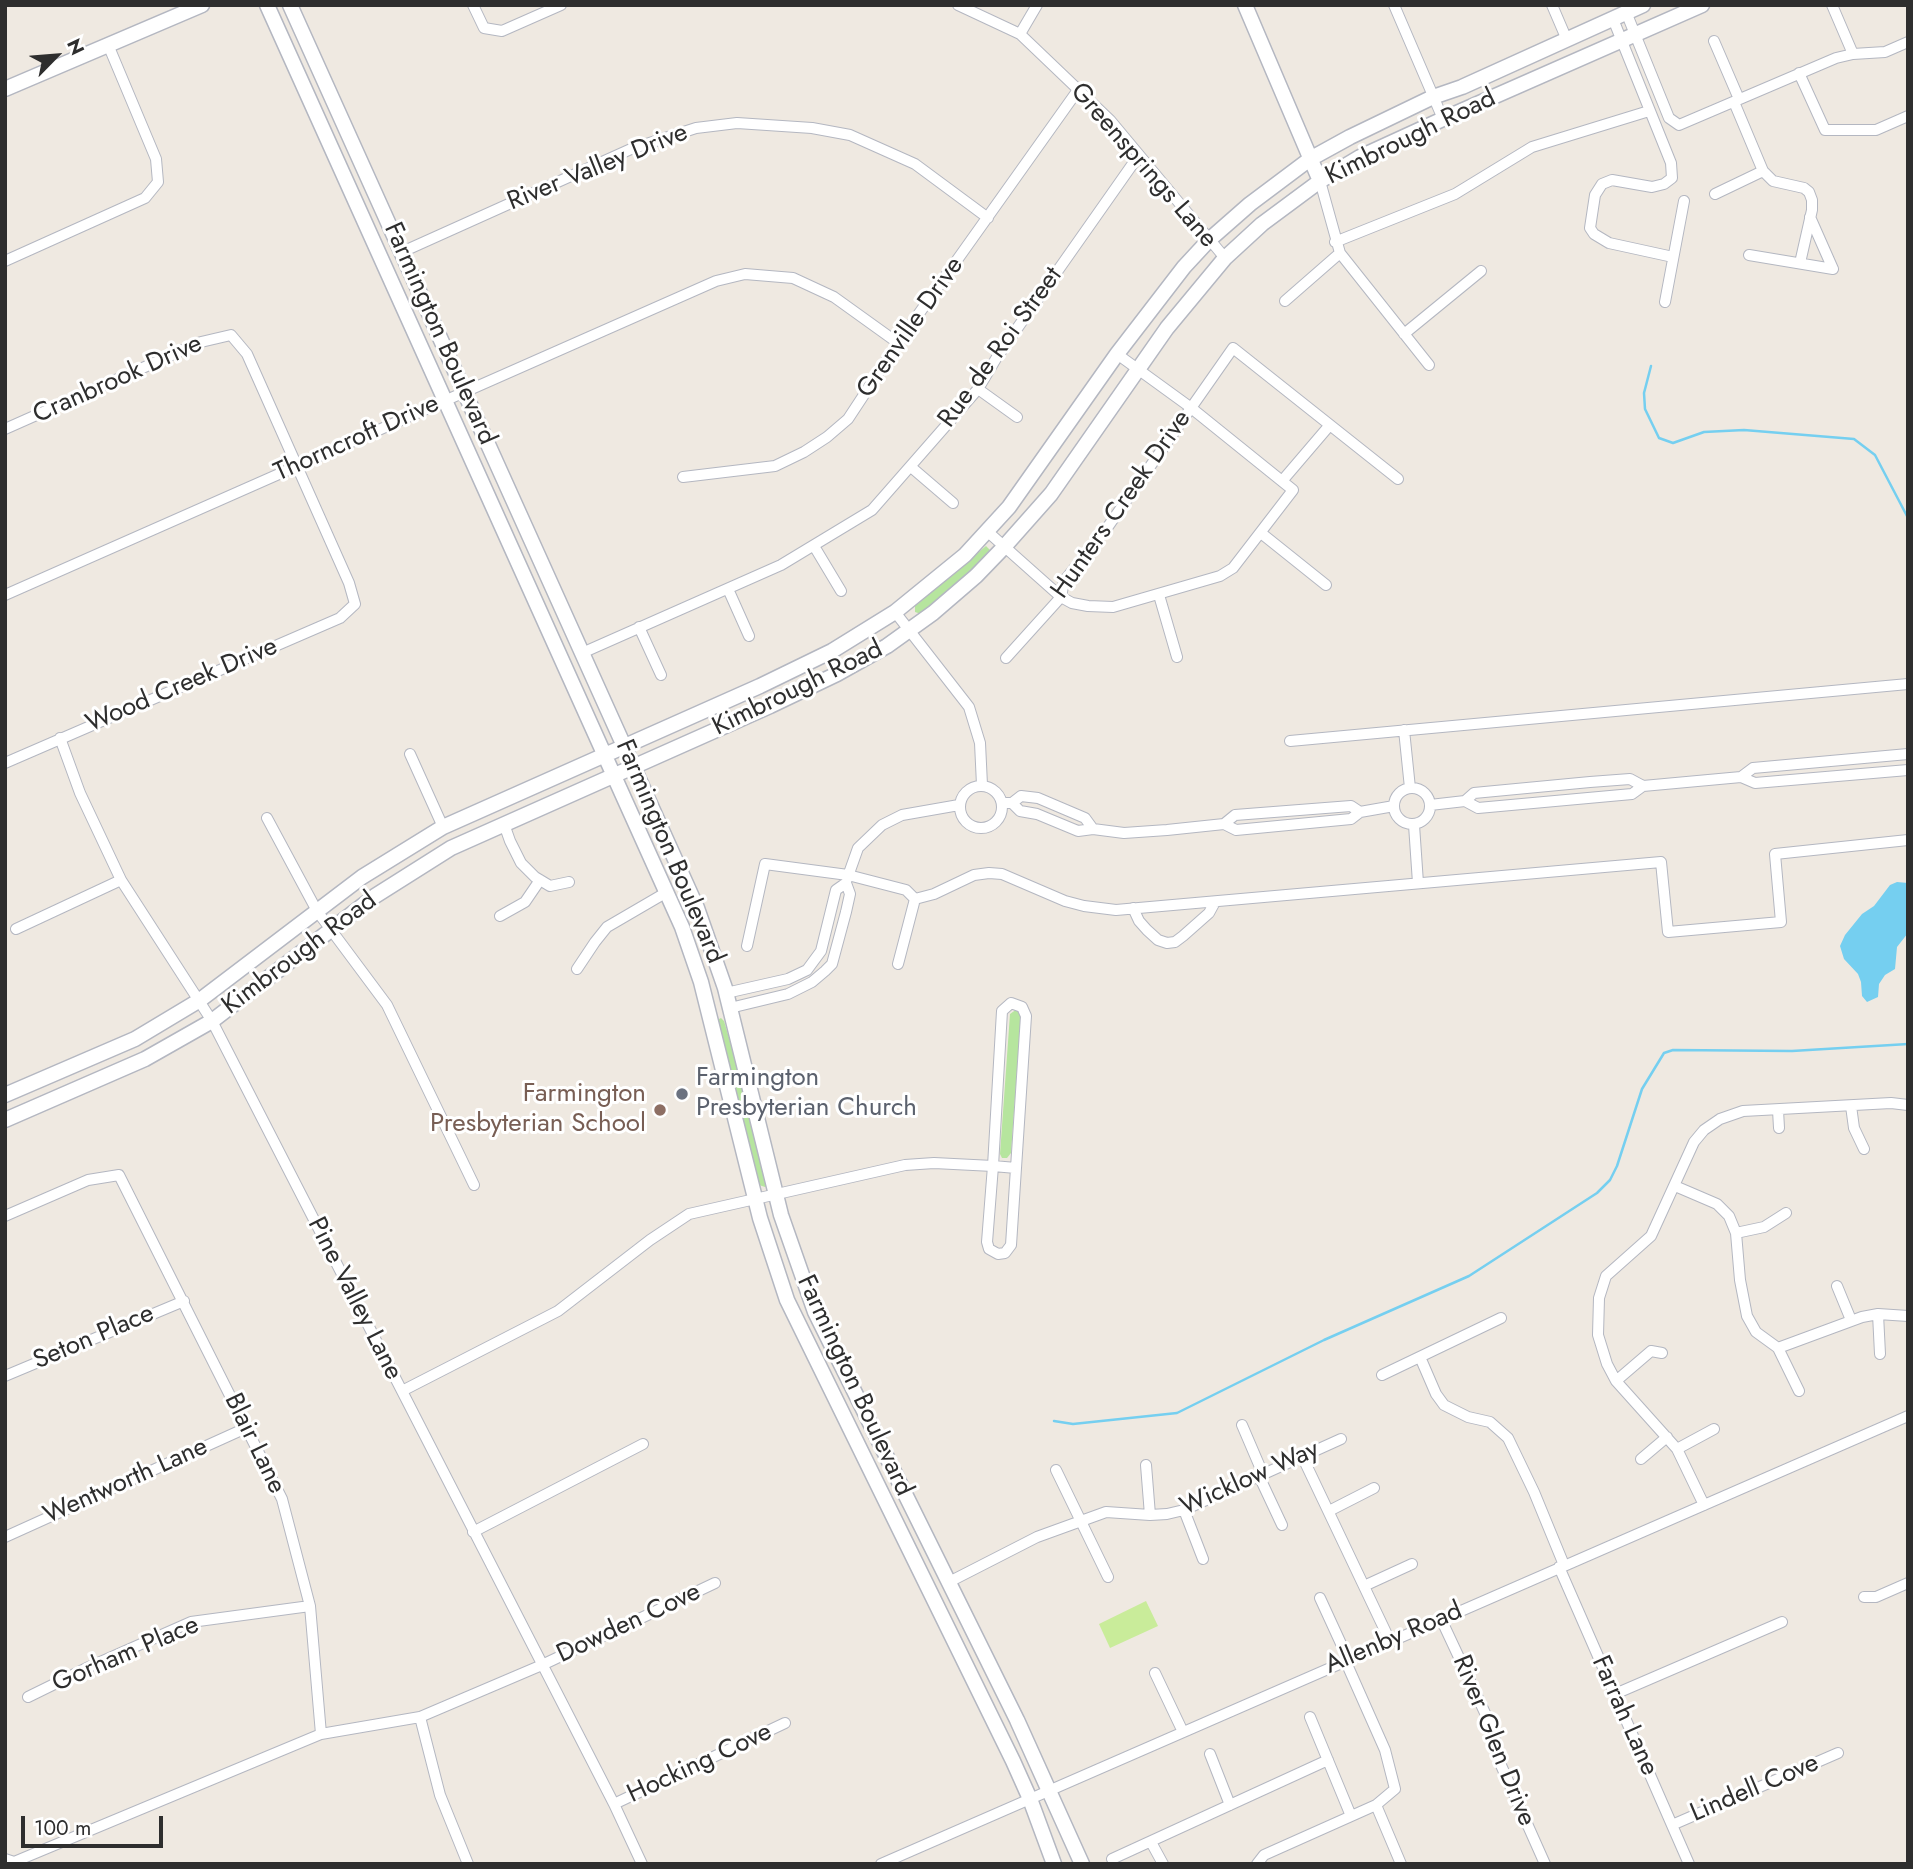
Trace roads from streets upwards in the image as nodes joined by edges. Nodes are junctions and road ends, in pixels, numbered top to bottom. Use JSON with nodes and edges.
{"nodes":[{"id":1,"x":202,"y":5,"type":"edge"},
{"id":2,"x":267,"y":5,"type":"edge"},
{"id":3,"x":290,"y":5,"type":"edge"},
{"id":4,"x":473,"y":5,"type":"edge"},
{"id":5,"x":561,"y":5,"type":"edge"},
{"id":6,"x":958,"y":5,"type":"edge"},
{"id":7,"x":1037,"y":5,"type":"edge"},
{"id":8,"x":1245,"y":5,"type":"edge"},
{"id":9,"x":1394,"y":5,"type":"edge"},
{"id":10,"x":1552,"y":5,"type":"edge"},
{"id":11,"x":1643,"y":5,"type":"edge"},
{"id":12,"x":1702,"y":5,"type":"edge"},
{"id":13,"x":1832,"y":5,"type":"edge"},
{"id":14,"x":1620,"y":16,"type":"junction"},
{"id":15,"x":1020,"y":34,"type":"junction"},
{"id":16,"x":1636,"y":35,"type":"junction"},
{"id":17,"x":1567,"y":40,"type":"junction"},
{"id":18,"x":1621,"y":41,"type":"junction"},
{"id":19,"x":1714,"y":41,"type":"dead end"},
{"id":20,"x":1908,"y":42,"type":"edge"},
{"id":21,"x":109,"y":47,"type":"junction"},
{"id":22,"x":1853,"y":54,"type":"junction"},
{"id":23,"x":1799,"y":74,"type":"junction"},
{"id":24,"x":5,"y":89,"type":"edge"},
{"id":25,"x":1078,"y":90,"type":"junction"},
{"id":26,"x":1433,"y":97,"type":"junction"},
{"id":27,"x":1736,"y":101,"type":"junction"},
{"id":28,"x":1649,"y":111,"type":"junction"},
{"id":29,"x":1908,"y":116,"type":"edge"},
{"id":30,"x":1443,"y":119,"type":"junction"},
{"id":31,"x":1139,"y":155,"type":"junction"},
{"id":32,"x":1310,"y":159,"type":"junction"},
{"id":33,"x":1763,"y":171,"type":"junction"},
{"id":34,"x":1320,"y":181,"type":"junction"},
{"id":35,"x":1715,"y":194,"type":"dead end"},
{"id":36,"x":1684,"y":201,"type":"dead end"},
{"id":37,"x":1810,"y":217,"type":"junction"},
{"id":38,"x":989,"y":218,"type":"junction"},
{"id":39,"x":1209,"y":240,"type":"junction"},
{"id":40,"x":1335,"y":242,"type":"junction"},
{"id":41,"x":402,"y":252,"type":"junction"},
{"id":42,"x":1340,"y":253,"type":"junction"},
{"id":43,"x":1749,"y":255,"type":"dead end"},
{"id":44,"x":1672,"y":257,"type":"junction"},
{"id":45,"x":1225,"y":258,"type":"junction"},
{"id":46,"x":5,"y":261,"type":"edge"},
{"id":47,"x":383,"y":261,"type":"junction"},
{"id":48,"x":1800,"y":263,"type":"junction"},
{"id":49,"x":1481,"y":271,"type":"dead end"},
{"id":50,"x":1285,"y":301,"type":"dead end"},
{"id":51,"x":1665,"y":302,"type":"dead end"},
{"id":52,"x":1404,"y":334,"type":"junction"},
{"id":53,"x":898,"y":343,"type":"junction"},
{"id":54,"x":1117,"y":354,"type":"junction"},
{"id":55,"x":1429,"y":365,"type":"dead end"},
{"id":56,"x":1139,"y":369,"type":"junction"},
{"id":57,"x":978,"y":389,"type":"junction"},
{"id":58,"x":465,"y":392,"type":"junction"},
{"id":59,"x":445,"y":400,"type":"junction"},
{"id":60,"x":1190,"y":407,"type":"junction"},
{"id":61,"x":1017,"y":416,"type":"dead end"},
{"id":62,"x":1329,"y":426,"type":"junction"},
{"id":63,"x":5,"y":429,"type":"edge"},
{"id":64,"x":297,"y":466,"type":"junction"},
{"id":65,"x":911,"y":467,"type":"junction"},
{"id":66,"x":683,"y":477,"type":"dead end"},
{"id":67,"x":1398,"y":479,"type":"dead end"},
{"id":68,"x":1283,"y":481,"type":"junction"},
{"id":69,"x":953,"y":503,"type":"dead end"},
{"id":70,"x":988,"y":532,"type":"junction"},
{"id":71,"x":1261,"y":533,"type":"junction"},
{"id":72,"x":814,"y":546,"type":"junction"},
{"id":73,"x":1004,"y":547,"type":"junction"},
{"id":74,"x":1326,"y":585,"type":"dead end"},
{"id":75,"x":728,"y":589,"type":"junction"},
{"id":76,"x":841,"y":591,"type":"dead end"},
{"id":77,"x":5,"y":594,"type":"edge"},
{"id":78,"x":1159,"y":595,"type":"junction"},
{"id":79,"x":1061,"y":597,"type":"junction"},
{"id":80,"x":895,"y":612,"type":"junction"},
{"id":81,"x":639,"y":626,"type":"junction"},
{"id":82,"x":909,"y":631,"type":"junction"},
{"id":83,"x":750,"y":636,"type":"dead end"},
{"id":84,"x":582,"y":653,"type":"junction"},
{"id":85,"x":1177,"y":657,"type":"dead end"},
{"id":86,"x":1006,"y":658,"type":"dead end"},
{"id":87,"x":661,"y":675,"type":"dead end"},
{"id":88,"x":1908,"y":684,"type":"edge"},
{"id":89,"x":1404,"y":730,"type":"junction"},
{"id":90,"x":60,"y":738,"type":"junction"},
{"id":91,"x":1290,"y":741,"type":"dead end"},
{"id":92,"x":624,"y":746,"type":"junction"},
{"id":93,"x":410,"y":754,"type":"dead end"},
{"id":94,"x":1908,"y":754,"type":"edge"},
{"id":95,"x":603,"y":755,"type":"junction"},
{"id":96,"x":5,"y":763,"type":"edge"},
{"id":97,"x":634,"y":766,"type":"junction"},
{"id":98,"x":1908,"y":770,"type":"edge"},
{"id":99,"x":614,"y":775,"type":"junction"},
{"id":100,"x":1741,"y":777,"type":"junction"},
{"id":101,"x":982,"y":785,"type":"junction"},
{"id":102,"x":1643,"y":786,"type":"junction"},
{"id":103,"x":1410,"y":788,"type":"junction"},
{"id":104,"x":1044,"y":800,"type":"junction"},
{"id":105,"x":1465,"y":801,"type":"junction"},
{"id":106,"x":1007,"y":803,"type":"junction"},
{"id":107,"x":960,"y":805,"type":"junction"},
{"id":108,"x":1430,"y":805,"type":"junction"},
{"id":109,"x":1394,"y":806,"type":"junction"},
{"id":110,"x":1360,"y":812,"type":"junction"},
{"id":111,"x":1039,"y":814,"type":"junction"},
{"id":112,"x":267,"y":818,"type":"dead end"},
{"id":113,"x":504,"y":824,"type":"junction"},
{"id":114,"x":1224,"y":824,"type":"junction"},
{"id":115,"x":1413,"y":825,"type":"junction"},
{"id":116,"x":443,"y":827,"type":"junction"},
{"id":117,"x":1093,"y":829,"type":"junction"},
{"id":118,"x":1908,"y":840,"type":"edge"},
{"id":119,"x":847,"y":879,"type":"junction"},
{"id":120,"x":121,"y":880,"type":"junction"},
{"id":121,"x":540,"y":880,"type":"junction"},
{"id":122,"x":569,"y":882,"type":"dead end"},
{"id":123,"x":1418,"y":883,"type":"junction"},
{"id":124,"x":667,"y":892,"type":"junction"},
{"id":125,"x":915,"y":899,"type":"junction"},
{"id":126,"x":1215,"y":902,"type":"junction"},
{"id":127,"x":1133,"y":908,"type":"junction"},
{"id":128,"x":317,"y":911,"type":"junction"},
{"id":129,"x":500,"y":916,"type":"dead end"},
{"id":130,"x":16,"y":929,"type":"dead end"},
{"id":131,"x":331,"y":932,"type":"junction"},
{"id":132,"x":747,"y":946,"type":"dead end"},
{"id":133,"x":898,"y":964,"type":"dead end"},
{"id":134,"x":577,"y":968,"type":"dead end"},
{"id":135,"x":200,"y":1000,"type":"junction"},
{"id":136,"x":721,"y":1006,"type":"junction"},
{"id":137,"x":212,"y":1021,"type":"junction"},
{"id":138,"x":5,"y":1095,"type":"edge"},
{"id":139,"x":1908,"y":1105,"type":"edge"},
{"id":140,"x":1852,"y":1106,"type":"junction"},
{"id":141,"x":1778,"y":1110,"type":"junction"},
{"id":142,"x":5,"y":1120,"type":"edge"},
{"id":143,"x":1779,"y":1128,"type":"dead end"},
{"id":144,"x":1864,"y":1149,"type":"dead end"},
{"id":145,"x":993,"y":1166,"type":"junction"},
{"id":146,"x":1016,"y":1168,"type":"junction"},
{"id":147,"x":474,"y":1185,"type":"dead end"},
{"id":148,"x":1675,"y":1186,"type":"junction"},
{"id":149,"x":776,"y":1194,"type":"junction"},
{"id":150,"x":755,"y":1198,"type":"junction"},
{"id":151,"x":1786,"y":1213,"type":"dead end"},
{"id":152,"x":5,"y":1216,"type":"edge"},
{"id":153,"x":1736,"y":1233,"type":"junction"},
{"id":154,"x":1837,"y":1286,"type":"dead end"},
{"id":155,"x":184,"y":1301,"type":"junction"},
{"id":156,"x":1878,"y":1314,"type":"junction"},
{"id":157,"x":1908,"y":1317,"type":"edge"},
{"id":158,"x":1501,"y":1318,"type":"dead end"},
{"id":159,"x":1850,"y":1320,"type":"junction"},
{"id":160,"x":1778,"y":1348,"type":"junction"},
{"id":161,"x":1662,"y":1353,"type":"dead end"},
{"id":162,"x":1880,"y":1354,"type":"dead end"},
{"id":163,"x":1420,"y":1357,"type":"junction"},
{"id":164,"x":1382,"y":1375,"type":"dead end"},
{"id":165,"x":5,"y":1376,"type":"edge"},
{"id":166,"x":1616,"y":1381,"type":"junction"},
{"id":167,"x":402,"y":1391,"type":"junction"},
{"id":168,"x":1799,"y":1391,"type":"dead end"},
{"id":169,"x":1908,"y":1416,"type":"edge"},
{"id":170,"x":1241,"y":1425,"type":"dead end"},
{"id":171,"x":246,"y":1428,"type":"junction"},
{"id":172,"x":1714,"y":1429,"type":"dead end"},
{"id":173,"x":1667,"y":1437,"type":"junction"},
{"id":174,"x":1341,"y":1439,"type":"dead end"},
{"id":175,"x":643,"y":1444,"type":"dead end"},
{"id":176,"x":1677,"y":1449,"type":"junction"},
{"id":177,"x":1302,"y":1456,"type":"junction"},
{"id":178,"x":1641,"y":1459,"type":"dead end"},
{"id":179,"x":1146,"y":1465,"type":"dead end"},
{"id":180,"x":1056,"y":1470,"type":"dead end"},
{"id":181,"x":1261,"y":1475,"type":"junction"},
{"id":182,"x":1374,"y":1488,"type":"dead end"},
{"id":183,"x":1704,"y":1504,"type":"junction"},
{"id":184,"x":1184,"y":1510,"type":"junction"},
{"id":185,"x":1329,"y":1511,"type":"junction"},
{"id":186,"x":1150,"y":1515,"type":"junction"},
{"id":187,"x":1081,"y":1521,"type":"junction"},
{"id":188,"x":1282,"y":1525,"type":"dead end"},
{"id":189,"x":473,"y":1532,"type":"junction"},
{"id":190,"x":5,"y":1537,"type":"edge"},
{"id":191,"x":1203,"y":1559,"type":"dead end"},
{"id":192,"x":1412,"y":1564,"type":"dead end"},
{"id":193,"x":1562,"y":1566,"type":"junction"},
{"id":194,"x":1108,"y":1577,"type":"dead end"},
{"id":195,"x":715,"y":1583,"type":"dead end"},
{"id":196,"x":1907,"y":1585,"type":"edge"},
{"id":197,"x":940,"y":1586,"type":"junction"},
{"id":198,"x":1364,"y":1586,"type":"junction"},
{"id":199,"x":1864,"y":1597,"type":"dead end"},
{"id":200,"x":1320,"y":1598,"type":"dead end"},
{"id":201,"x":310,"y":1606,"type":"junction"},
{"id":202,"x":1441,"y":1619,"type":"junction"},
{"id":203,"x":1782,"y":1622,"type":"dead end"},
{"id":204,"x":1390,"y":1641,"type":"junction"},
{"id":205,"x":1347,"y":1660,"type":"junction"},
{"id":206,"x":542,"y":1665,"type":"junction"},
{"id":207,"x":1155,"y":1673,"type":"dead end"},
{"id":208,"x":1615,"y":1694,"type":"junction"},
{"id":209,"x":28,"y":1697,"type":"dead end"},
{"id":210,"x":420,"y":1717,"type":"junction"},
{"id":211,"x":1310,"y":1717,"type":"dead end"},
{"id":212,"x":785,"y":1723,"type":"dead end"},
{"id":213,"x":1183,"y":1732,"type":"junction"},
{"id":214,"x":321,"y":1734,"type":"junction"},
{"id":215,"x":1838,"y":1753,"type":"dead end"},
{"id":216,"x":1210,"y":1754,"type":"dead end"},
{"id":217,"x":1328,"y":1760,"type":"junction"},
{"id":218,"x":1038,"y":1796,"type":"junction"},
{"id":219,"x":614,"y":1804,"type":"junction"},
{"id":220,"x":1230,"y":1805,"type":"junction"},
{"id":221,"x":1376,"y":1805,"type":"junction"},
{"id":222,"x":1351,"y":1816,"type":"junction"},
{"id":223,"x":1672,"y":1825,"type":"junction"},
{"id":224,"x":1151,"y":1842,"type":"junction"},
{"id":225,"x":5,"y":1859,"type":"edge"},
{"id":226,"x":1112,"y":1859,"type":"dead end"},
{"id":227,"x":468,"y":1864,"type":"edge"},
{"id":228,"x":642,"y":1864,"type":"edge"},
{"id":229,"x":881,"y":1864,"type":"edge"},
{"id":230,"x":1054,"y":1864,"type":"edge"},
{"id":231,"x":1072,"y":1864,"type":"edge"},
{"id":232,"x":1082,"y":1864,"type":"edge"},
{"id":233,"x":1163,"y":1864,"type":"edge"},
{"id":234,"x":1257,"y":1864,"type":"edge"},
{"id":235,"x":1401,"y":1864,"type":"edge"},
{"id":236,"x":1545,"y":1864,"type":"edge"},
{"id":237,"x":1689,"y":1864,"type":"edge"}],
"edges":[{"from":1,"to":21,"type":"street"},
{"from":2,"to":47,"type":"street","name":"Farmington Boulevard"},
{"from":3,"to":41,"type":"street","name":"Farmington Boulevard"},
{"from":4,"to":5,"type":"street"},
{"from":6,"to":15,"type":"street","name":"Greensprings Lane"},
{"from":7,"to":15,"type":"street"},
{"from":8,"to":32,"type":"street"},
{"from":9,"to":26,"type":"street"},
{"from":10,"to":17,"type":"street"},
{"from":11,"to":14,"type":"street","name":"Kimbrough Road"},
{"from":12,"to":16,"type":"street","name":"Kimbrough Road"},
{"from":13,"to":22,"type":"street"},
{"from":14,"to":16,"type":"street"},
{"from":14,"to":17,"type":"street","name":"Kimbrough Road"},
{"from":14,"to":18,"type":"street"},
{"from":15,"to":25,"type":"street","name":"Greensprings Lane"},
{"from":16,"to":18,"type":"street","name":"Kimbrough Road"},
{"from":16,"to":27,"type":"street"},
{"from":17,"to":26,"type":"street","name":"Kimbrough Road"},
{"from":18,"to":28,"type":"street"},
{"from":18,"to":30,"type":"street","name":"Kimbrough Road"},
{"from":19,"to":27,"type":"street"},
{"from":20,"to":22,"type":"street"},
{"from":21,"to":24,"type":"street"},
{"from":21,"to":46,"type":"street"},
{"from":22,"to":23,"type":"street"},
{"from":23,"to":27,"type":"street"},
{"from":23,"to":29,"type":"street"},
{"from":25,"to":31,"type":"street","name":"Greensprings Lane"},
{"from":25,"to":38,"type":"street","name":"Grenville Drive"},
{"from":26,"to":30,"type":"street"},
{"from":26,"to":32,"type":"street","name":"Kimbrough Road"},
{"from":27,"to":33,"type":"street"},
{"from":28,"to":40,"type":"street"},
{"from":28,"to":44,"type":"street"},
{"from":30,"to":34,"type":"street","name":"Kimbrough Road"},
{"from":31,"to":39,"type":"street","name":"Greensprings Lane"},
{"from":31,"to":57,"type":"street","name":"Rue de Roi Street"},
{"from":32,"to":34,"type":"street"},
{"from":32,"to":39,"type":"street","name":"Kimbrough Road"},
{"from":33,"to":35,"type":"street"},
{"from":33,"to":37,"type":"street"},
{"from":34,"to":40,"type":"street"},
{"from":34,"to":45,"type":"street","name":"Kimbrough Road"},
{"from":36,"to":44,"type":"street"},
{"from":37,"to":48,"type":"street"},
{"from":37,"to":48,"type":"street"},
{"from":38,"to":41,"type":"street","name":"River Valley Drive"},
{"from":38,"to":53,"type":"street","name":"Grenville Drive"},
{"from":39,"to":45,"type":"street","name":"Greensprings Lane"},
{"from":39,"to":54,"type":"street","name":"Kimbrough Road"},
{"from":40,"to":42,"type":"street"},
{"from":41,"to":47,"type":"street"},
{"from":41,"to":58,"type":"street","name":"Farmington Boulevard"},
{"from":42,"to":50,"type":"street"},
{"from":42,"to":52,"type":"street"},
{"from":43,"to":48,"type":"street"},
{"from":44,"to":51,"type":"street"},
{"from":45,"to":56,"type":"street","name":"Kimbrough Road"},
{"from":47,"to":59,"type":"street","name":"Farmington Boulevard"},
{"from":49,"to":52,"type":"street"},
{"from":52,"to":55,"type":"street"},
{"from":53,"to":58,"type":"street","name":"Thorncroft Drive"},
{"from":53,"to":66,"type":"street","name":"Grenville Drive"},
{"from":54,"to":56,"type":"street"},
{"from":54,"to":70,"type":"street","name":"Kimbrough Road"},
{"from":56,"to":60,"type":"street"},
{"from":56,"to":73,"type":"street","name":"Kimbrough Road"},
{"from":57,"to":61,"type":"street"},
{"from":57,"to":65,"type":"street","name":"Rue de Roi Street"},
{"from":58,"to":59,"type":"street","name":"Thorncroft Drive"},
{"from":58,"to":84,"type":"street","name":"Farmington Boulevard"},
{"from":59,"to":64,"type":"street","name":"Thorncroft Drive"},
{"from":59,"to":95,"type":"street","name":"Farmington Boulevard"},
{"from":60,"to":62,"type":"street","name":"Hunters Creek Drive"},
{"from":60,"to":68,"type":"street"},
{"from":60,"to":79,"type":"street","name":"Hunters Creek Drive"},
{"from":62,"to":67,"type":"street"},
{"from":62,"to":68,"type":"street"},
{"from":63,"to":64,"type":"street","name":"Cranbrook Drive"},
{"from":64,"to":77,"type":"street","name":"Thorncroft Drive"},
{"from":64,"to":90,"type":"street","name":"Wood Creek Drive"},
{"from":65,"to":69,"type":"street"},
{"from":65,"to":72,"type":"street","name":"Rue de Roi Street"},
{"from":68,"to":71,"type":"street"},
{"from":70,"to":73,"type":"street"},
{"from":70,"to":80,"type":"street","name":"Kimbrough Road"},
{"from":71,"to":74,"type":"street"},
{"from":71,"to":78,"type":"street"},
{"from":72,"to":75,"type":"street","name":"Rue de Roi Street"},
{"from":72,"to":76,"type":"street"},
{"from":73,"to":79,"type":"street"},
{"from":73,"to":82,"type":"street","name":"Kimbrough Road"},
{"from":75,"to":81,"type":"street","name":"Rue de Roi Street"},
{"from":75,"to":83,"type":"street"},
{"from":78,"to":79,"type":"street"},
{"from":78,"to":85,"type":"street"},
{"from":79,"to":86,"type":"street","name":"Hunters Creek Drive"},
{"from":80,"to":82,"type":"street"},
{"from":80,"to":92,"type":"street","name":"Kimbrough Road"},
{"from":81,"to":84,"type":"street","name":"Rue de Roi Street"},
{"from":81,"to":87,"type":"street"},
{"from":82,"to":97,"type":"street","name":"Kimbrough Road"},
{"from":82,"to":101,"type":"street"},
{"from":84,"to":92,"type":"street","name":"Farmington Boulevard"},
{"from":88,"to":89,"type":"street"},
{"from":89,"to":91,"type":"street"},
{"from":89,"to":103,"type":"street"},
{"from":90,"to":96,"type":"street","name":"Wood Creek Drive"},
{"from":90,"to":120,"type":"street","name":"Pine Valley Lane"},
{"from":92,"to":95,"type":"street","name":"Kimbrough Road"},
{"from":92,"to":97,"type":"street","name":"Farmington Boulevard"},
{"from":93,"to":116,"type":"street"},
{"from":94,"to":100,"type":"street"},
{"from":95,"to":99,"type":"street","name":"Farmington Boulevard"},
{"from":95,"to":116,"type":"street","name":"Kimbrough Road"},
{"from":97,"to":99,"type":"street","name":"Kimbrough Road"},
{"from":97,"to":136,"type":"street","name":"Farmington Boulevard"},
{"from":98,"to":100,"type":"street"},
{"from":99,"to":113,"type":"street","name":"Kimbrough Road"},
{"from":99,"to":124,"type":"street","name":"Farmington Boulevard"},
{"from":100,"to":102,"type":"street"},
{"from":101,"to":106,"type":"street"},
{"from":101,"to":107,"type":"street"},
{"from":102,"to":105,"type":"street"},
{"from":102,"to":105,"type":"street"},
{"from":103,"to":108,"type":"street"},
{"from":103,"to":109,"type":"street"},
{"from":104,"to":106,"type":"street"},
{"from":104,"to":111,"type":"street"},
{"from":104,"to":117,"type":"street"},
{"from":105,"to":108,"type":"street"},
{"from":106,"to":107,"type":"street"},
{"from":106,"to":111,"type":"street"},
{"from":107,"to":119,"type":"street"},
{"from":108,"to":115,"type":"street"},
{"from":109,"to":110,"type":"street"},
{"from":109,"to":115,"type":"street"},
{"from":110,"to":114,"type":"street"},
{"from":110,"to":114,"type":"street"},
{"from":111,"to":117,"type":"street"},
{"from":112,"to":128,"type":"street"},
{"from":113,"to":121,"type":"street"},
{"from":113,"to":131,"type":"street","name":"Kimbrough Road"},
{"from":114,"to":117,"type":"street"},
{"from":115,"to":123,"type":"street"},
{"from":116,"to":128,"type":"street","name":"Kimbrough Road"},
{"from":118,"to":123,"type":"street"},
{"from":119,"to":125,"type":"street"},
{"from":119,"to":132,"type":"street"},
{"from":119,"to":136,"type":"street"},
{"from":119,"to":136,"type":"street"},
{"from":120,"to":130,"type":"street"},
{"from":120,"to":135,"type":"street","name":"Pine Valley Lane"},
{"from":121,"to":122,"type":"street"},
{"from":121,"to":129,"type":"street"},
{"from":123,"to":126,"type":"street"},
{"from":124,"to":134,"type":"street"},
{"from":124,"to":136,"type":"street","name":"Farmington Boulevard"},
{"from":125,"to":127,"type":"street"},
{"from":125,"to":133,"type":"street"},
{"from":126,"to":127,"type":"street"},
{"from":126,"to":127,"type":"street"},
{"from":128,"to":131,"type":"street"},
{"from":128,"to":135,"type":"street","name":"Kimbrough Road"},
{"from":131,"to":137,"type":"street","name":"Kimbrough Road"},
{"from":131,"to":147,"type":"street"},
{"from":135,"to":137,"type":"street","name":"Pine Valley Lane"},
{"from":135,"to":138,"type":"street","name":"Kimbrough Road"},
{"from":136,"to":149,"type":"street","name":"Farmington Boulevard"},
{"from":136,"to":150,"type":"street","name":"Farmington Boulevard"},
{"from":137,"to":142,"type":"street","name":"Kimbrough Road"},
{"from":137,"to":167,"type":"street","name":"Pine Valley Lane"},
{"from":139,"to":140,"type":"street"},
{"from":140,"to":141,"type":"street"},
{"from":140,"to":144,"type":"street"},
{"from":141,"to":143,"type":"street"},
{"from":141,"to":148,"type":"street"},
{"from":145,"to":146,"type":"street"},
{"from":145,"to":146,"type":"street"},
{"from":145,"to":146,"type":"street"},
{"from":145,"to":149,"type":"street"},
{"from":148,"to":153,"type":"street"},
{"from":148,"to":166,"type":"street"},
{"from":149,"to":150,"type":"street"},
{"from":149,"to":197,"type":"street","name":"Farmington Boulevard"},
{"from":150,"to":167,"type":"street"},
{"from":150,"to":197,"type":"street","name":"Farmington Boulevard"},
{"from":151,"to":153,"type":"street"},
{"from":152,"to":155,"type":"street","name":"Blair Lane"},
{"from":153,"to":160,"type":"street"},
{"from":154,"to":159,"type":"street"},
{"from":155,"to":165,"type":"street","name":"Seton Place"},
{"from":155,"to":171,"type":"street","name":"Blair Lane"},
{"from":156,"to":157,"type":"street"},
{"from":156,"to":159,"type":"street"},
{"from":156,"to":162,"type":"street"},
{"from":158,"to":163,"type":"street"},
{"from":159,"to":160,"type":"street"},
{"from":160,"to":168,"type":"street"},
{"from":161,"to":166,"type":"street"},
{"from":163,"to":164,"type":"street"},
{"from":163,"to":193,"type":"street","name":"Farrah Lane"},
{"from":166,"to":173,"type":"street"},
{"from":167,"to":189,"type":"street","name":"Pine Valley Lane"},
{"from":169,"to":183,"type":"street","name":"Allenby Road"},
{"from":170,"to":181,"type":"street"},
{"from":171,"to":190,"type":"street","name":"Wentworth Lane"},
{"from":171,"to":201,"type":"street","name":"Blair Lane"},
{"from":172,"to":176,"type":"street"},
{"from":173,"to":176,"type":"street"},
{"from":173,"to":178,"type":"street"},
{"from":174,"to":177,"type":"street","name":"Wicklow Way"},
{"from":175,"to":189,"type":"street"},
{"from":176,"to":183,"type":"street"},
{"from":177,"to":181,"type":"street","name":"Wicklow Way"},
{"from":177,"to":185,"type":"street"},
{"from":179,"to":186,"type":"street"},
{"from":180,"to":187,"type":"street"},
{"from":181,"to":184,"type":"street","name":"Wicklow Way"},
{"from":181,"to":188,"type":"street"},
{"from":182,"to":185,"type":"street"},
{"from":183,"to":193,"type":"street","name":"Allenby Road"},
{"from":184,"to":186,"type":"street","name":"Wicklow Way"},
{"from":184,"to":191,"type":"street"},
{"from":185,"to":198,"type":"street"},
{"from":186,"to":187,"type":"street","name":"Wicklow Way"},
{"from":187,"to":194,"type":"street"},
{"from":187,"to":197,"type":"street","name":"Wicklow Way"},
{"from":189,"to":206,"type":"street","name":"Pine Valley Lane"},
{"from":192,"to":198,"type":"street"},
{"from":193,"to":202,"type":"street","name":"Allenby Road"},
{"from":193,"to":208,"type":"street","name":"Farrah Lane"},
{"from":195,"to":206,"type":"street","name":"Dowden Cove"},
{"from":196,"to":199,"type":"street"},
{"from":197,"to":218,"type":"street","name":"Farmington Boulevard"},
{"from":197,"to":218,"type":"street","name":"Farmington Boulevard"},
{"from":198,"to":204,"type":"street"},
{"from":200,"to":205,"type":"street"},
{"from":201,"to":209,"type":"street","name":"Gorham Place"},
{"from":201,"to":214,"type":"street","name":"Blair Lane"},
{"from":202,"to":204,"type":"street","name":"Allenby Road"},
{"from":202,"to":236,"type":"street","name":"River Glen Drive"},
{"from":203,"to":208,"type":"street"},
{"from":204,"to":205,"type":"street","name":"Allenby Road"},
{"from":205,"to":213,"type":"street","name":"Allenby Road"},
{"from":205,"to":221,"type":"street"},
{"from":206,"to":210,"type":"street","name":"Dowden Cove"},
{"from":206,"to":219,"type":"street","name":"Pine Valley Lane"},
{"from":207,"to":213,"type":"street"},
{"from":208,"to":223,"type":"street","name":"Farrah Lane"},
{"from":210,"to":214,"type":"street","name":"Dowden Cove"},
{"from":210,"to":227,"type":"street"},
{"from":211,"to":217,"type":"street"},
{"from":212,"to":219,"type":"street","name":"Hocking Cove"},
{"from":213,"to":218,"type":"street","name":"Allenby Road"},
{"from":214,"to":225,"type":"street","name":"Dowden Cove"},
{"from":215,"to":223,"type":"street","name":"Lindell Cove"},
{"from":216,"to":220,"type":"street"},
{"from":217,"to":220,"type":"street"},
{"from":217,"to":222,"type":"street"},
{"from":218,"to":229,"type":"street","name":"Allenby Road"},
{"from":218,"to":230,"type":"street","name":"Farmington Boulevard"},
{"from":218,"to":231,"type":"street"},
{"from":218,"to":232,"type":"street","name":"Farmington Boulevard"},
{"from":219,"to":228,"type":"street","name":"Pine Valley Lane"},
{"from":220,"to":224,"type":"street"},
{"from":221,"to":222,"type":"street"},
{"from":221,"to":235,"type":"street"},
{"from":222,"to":234,"type":"street"},
{"from":223,"to":237,"type":"street","name":"Farrah Lane"},
{"from":224,"to":226,"type":"street"},
{"from":224,"to":233,"type":"street"}]}
